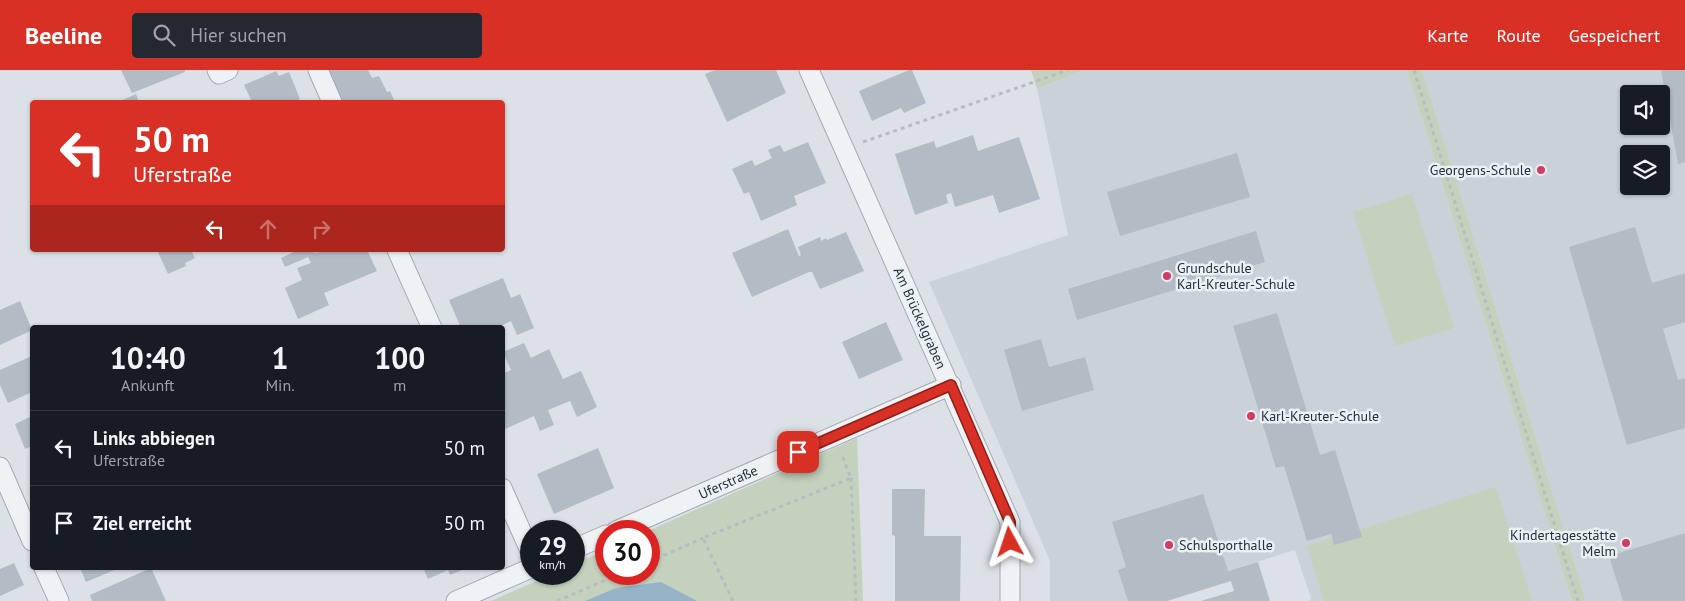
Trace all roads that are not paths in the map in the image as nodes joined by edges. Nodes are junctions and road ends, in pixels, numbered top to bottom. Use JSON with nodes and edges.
{"nodes":[{"id":1,"x":217,"y":70,"type":"edge"},
{"id":2,"x":228,"y":70,"type":"edge"},
{"id":3,"x":318,"y":70,"type":"edge"},
{"id":4,"x":809,"y":70,"type":"edge"},
{"id":5,"x":331,"y":100,"type":"edge"},
{"id":6,"x":398,"y":252,"type":"edge"},
{"id":7,"x":431,"y":325,"type":"edge"},
{"id":8,"x":951,"y":385,"type":"junction"},
{"id":9,"x":0,"y":467,"type":"edge"},
{"id":10,"x":505,"y":495,"type":"edge"},
{"id":11,"x":641,"y":520,"type":"edge"},
{"id":12,"x":520,"y":528,"type":"edge"},
{"id":13,"x":30,"y":536,"type":"edge"},
{"id":14,"x":45,"y":570,"type":"edge"},
{"id":15,"x":520,"y":573,"type":"edge"},
{"id":16,"x":59,"y":601,"type":"edge"},
{"id":17,"x":456,"y":601,"type":"edge"},
{"id":18,"x":1010,"y":601,"type":"edge"}],
"edges":[{"from":1,"to":2,"type":"street"},
{"from":3,"to":5,"type":"street"},
{"from":4,"to":8,"type":"street","name":"Am Brückelgraben"},
{"from":6,"to":7,"type":"street"},
{"from":8,"to":11,"type":"street","name":"Uferstraße"},
{"from":8,"to":18,"type":"street","name":"Am Brückelgraben"},
{"from":9,"to":13,"type":"street"},
{"from":10,"to":12,"type":"street"},
{"from":14,"to":16,"type":"street"},
{"from":15,"to":17,"type":"street"}]}
